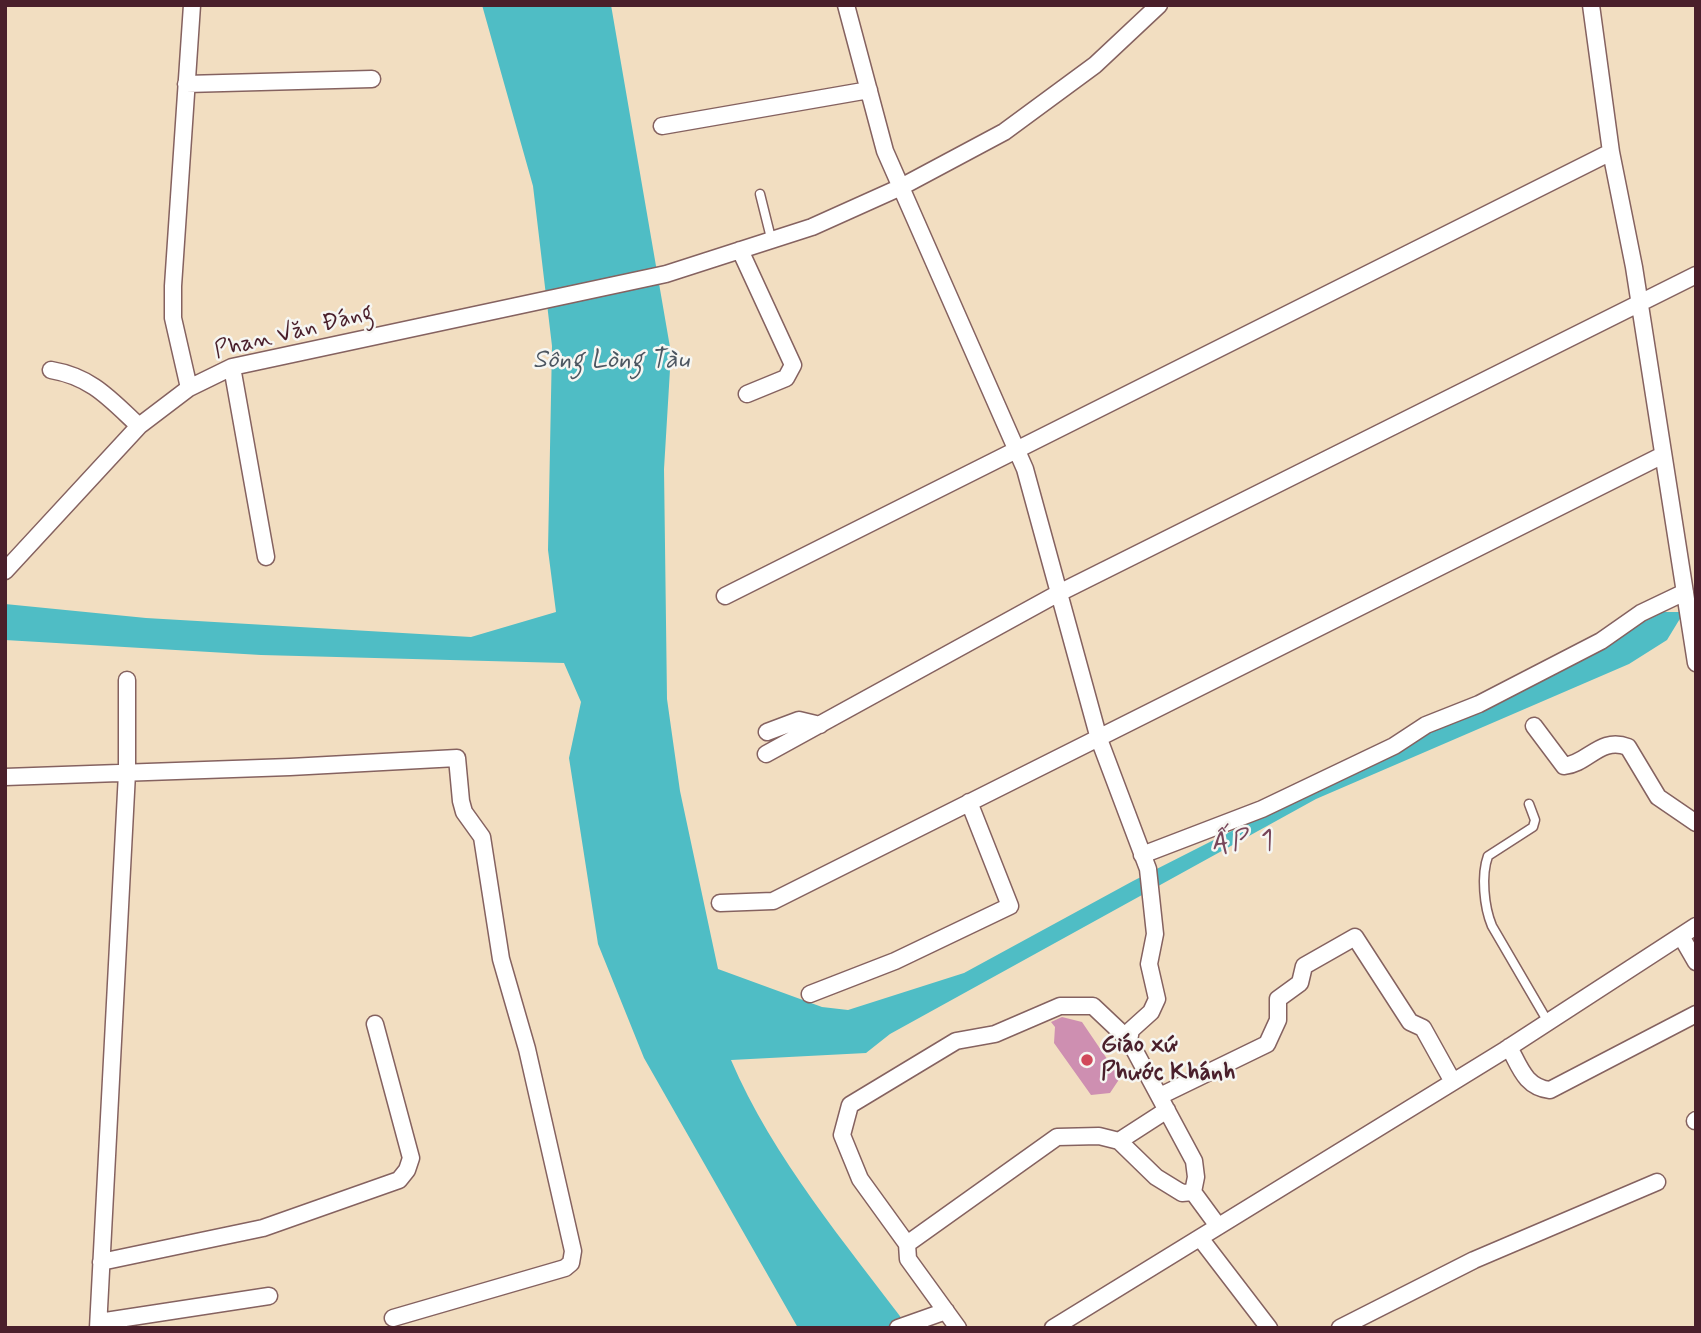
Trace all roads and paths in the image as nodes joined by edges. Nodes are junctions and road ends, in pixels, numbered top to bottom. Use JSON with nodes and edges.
{"nodes":[{"id":1,"x":192,"y":5,"type":"edge"},
{"id":2,"x":846,"y":5,"type":"edge"},
{"id":3,"x":1159,"y":5,"type":"edge"},
{"id":4,"x":1591,"y":5,"type":"edge"},
{"id":5,"x":372,"y":79,"type":"dead end"},
{"id":6,"x":186,"y":84,"type":"junction"},
{"id":7,"x":869,"y":90,"type":"junction"},
{"id":8,"x":662,"y":126,"type":"dead end"},
{"id":9,"x":1611,"y":152,"type":"junction"},
{"id":10,"x":898,"y":181,"type":"junction"},
{"id":11,"x":760,"y":194,"type":"dead end"},
{"id":12,"x":769,"y":231,"type":"junction"},
{"id":13,"x":740,"y":250,"type":"junction"},
{"id":14,"x":1696,"y":275,"type":"edge"},
{"id":15,"x":1639,"y":303,"type":"junction"},
{"id":16,"x":232,"y":367,"type":"junction"},
{"id":17,"x":51,"y":370,"type":"dead end"},
{"id":18,"x":189,"y":388,"type":"junction"},
{"id":19,"x":747,"y":394,"type":"dead end"},
{"id":20,"x":139,"y":426,"type":"junction"},
{"id":21,"x":1017,"y":450,"type":"junction"},
{"id":22,"x":1663,"y":455,"type":"junction"},
{"id":23,"x":266,"y":557,"type":"dead end"},
{"id":24,"x":5,"y":571,"type":"edge"},
{"id":25,"x":1685,"y":592,"type":"junction"},
{"id":26,"x":1057,"y":594,"type":"junction"},
{"id":27,"x":725,"y":596,"type":"dead end"},
{"id":28,"x":1696,"y":663,"type":"edge"},
{"id":29,"x":127,"y":680,"type":"dead end"},
{"id":30,"x":820,"y":725,"type":"junction"},
{"id":31,"x":1534,"y":726,"type":"dead end"},
{"id":32,"x":767,"y":732,"type":"dead end"},
{"id":33,"x":1099,"y":739,"type":"junction"},
{"id":34,"x":766,"y":754,"type":"dead end"},
{"id":35,"x":127,"y":773,"type":"junction"},
{"id":36,"x":5,"y":777,"type":"edge"},
{"id":37,"x":969,"y":802,"type":"junction"},
{"id":38,"x":1529,"y":804,"type":"dead end"},
{"id":39,"x":1696,"y":823,"type":"edge"},
{"id":40,"x":1145,"y":862,"type":"junction"},
{"id":41,"x":720,"y":903,"type":"dead end"},
{"id":42,"x":1696,"y":926,"type":"edge"},
{"id":43,"x":1681,"y":936,"type":"junction"},
{"id":44,"x":1696,"y":962,"type":"edge"},
{"id":45,"x":810,"y":994,"type":"dead end"},
{"id":46,"x":1696,"y":1014,"type":"edge"},
{"id":47,"x":1548,"y":1022,"type":"junction"},
{"id":48,"x":375,"y":1024,"type":"dead end"},
{"id":49,"x":1129,"y":1040,"type":"junction"},
{"id":50,"x":1509,"y":1047,"type":"junction"},
{"id":51,"x":1453,"y":1082,"type":"junction"},
{"id":52,"x":1163,"y":1103,"type":"junction"},
{"id":53,"x":1119,"y":1141,"type":"junction"},
{"id":54,"x":1657,"y":1182,"type":"dead end"},
{"id":55,"x":1193,"y":1192,"type":"junction"},
{"id":56,"x":1218,"y":1226,"type":"junction"},
{"id":57,"x":1200,"y":1238,"type":"junction"},
{"id":58,"x":907,"y":1244,"type":"junction"},
{"id":59,"x":101,"y":1262,"type":"junction"},
{"id":60,"x":269,"y":1296,"type":"dead end"},
{"id":61,"x":946,"y":1311,"type":"junction"},
{"id":62,"x":393,"y":1318,"type":"dead end"},
{"id":63,"x":99,"y":1325,"type":"edge"},
{"id":64,"x":898,"y":1328,"type":"edge"},
{"id":65,"x":958,"y":1328,"type":"edge"},
{"id":66,"x":1053,"y":1328,"type":"edge"},
{"id":67,"x":1269,"y":1328,"type":"edge"},
{"id":68,"x":1340,"y":1328,"type":"edge"}],
"edges":[{"from":1,"to":6,"type":"street"},
{"from":2,"to":7,"type":"street"},
{"from":3,"to":10,"type":"street","name":"Phan Văn Đáng"},
{"from":4,"to":9,"type":"street"},
{"from":5,"to":6,"type":"street"},
{"from":6,"to":18,"type":"street"},
{"from":7,"to":8,"type":"street"},
{"from":7,"to":10,"type":"street"},
{"from":9,"to":15,"type":"street"},
{"from":9,"to":21,"type":"street"},
{"from":10,"to":12,"type":"street","name":"Phan Văn Đáng"},
{"from":10,"to":21,"type":"street"},
{"from":11,"to":12,"type":"lane"},
{"from":12,"to":13,"type":"street","name":"Phan Văn Đáng"},
{"from":13,"to":16,"type":"street","name":"Phan Văn Đáng"},
{"from":13,"to":19,"type":"street"},
{"from":14,"to":15,"type":"street"},
{"from":15,"to":22,"type":"street"},
{"from":15,"to":26,"type":"street"},
{"from":16,"to":18,"type":"street","name":"Phan Văn Đáng"},
{"from":16,"to":23,"type":"street"},
{"from":17,"to":20,"type":"street"},
{"from":18,"to":20,"type":"street","name":"Phan Văn Đáng"},
{"from":20,"to":24,"type":"street","name":"Phan Văn Đáng"},
{"from":21,"to":26,"type":"street"},
{"from":21,"to":27,"type":"street"},
{"from":22,"to":25,"type":"street"},
{"from":22,"to":33,"type":"street"},
{"from":25,"to":28,"type":"street"},
{"from":25,"to":40,"type":"street"},
{"from":26,"to":30,"type":"street"},
{"from":26,"to":33,"type":"street"},
{"from":29,"to":35,"type":"street"},
{"from":30,"to":32,"type":"street"},
{"from":30,"to":34,"type":"street"},
{"from":31,"to":39,"type":"street"},
{"from":33,"to":37,"type":"street"},
{"from":33,"to":40,"type":"street"},
{"from":35,"to":36,"type":"street"},
{"from":35,"to":59,"type":"street"},
{"from":35,"to":62,"type":"street"},
{"from":37,"to":41,"type":"street"},
{"from":37,"to":45,"type":"street"},
{"from":38,"to":47,"type":"lane"},
{"from":40,"to":49,"type":"street"},
{"from":42,"to":43,"type":"street"},
{"from":43,"to":44,"type":"street"},
{"from":43,"to":47,"type":"street"},
{"from":46,"to":50,"type":"street"},
{"from":47,"to":50,"type":"street"},
{"from":48,"to":59,"type":"street"},
{"from":49,"to":52,"type":"street"},
{"from":49,"to":58,"type":"street"},
{"from":50,"to":51,"type":"street"},
{"from":51,"to":52,"type":"street"},
{"from":51,"to":56,"type":"street"},
{"from":52,"to":53,"type":"street"},
{"from":52,"to":55,"type":"street"},
{"from":53,"to":55,"type":"street"},
{"from":53,"to":58,"type":"street"},
{"from":54,"to":68,"type":"street"},
{"from":55,"to":56,"type":"street"},
{"from":56,"to":57,"type":"street"},
{"from":57,"to":66,"type":"street"},
{"from":57,"to":67,"type":"street"},
{"from":58,"to":61,"type":"street"},
{"from":59,"to":63,"type":"street"},
{"from":60,"to":63,"type":"street"},
{"from":61,"to":64,"type":"street"},
{"from":61,"to":65,"type":"street"}]}
